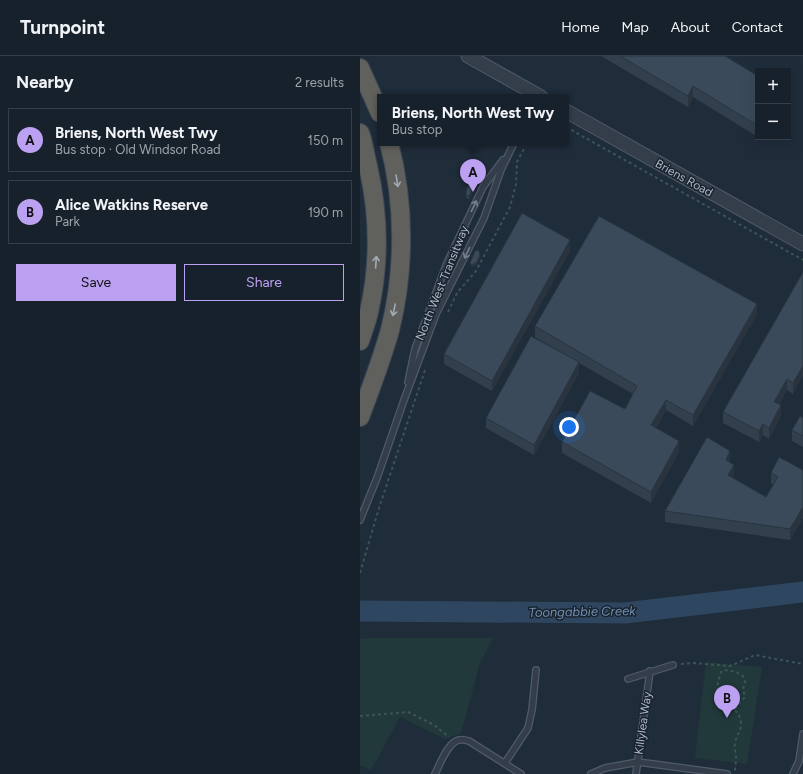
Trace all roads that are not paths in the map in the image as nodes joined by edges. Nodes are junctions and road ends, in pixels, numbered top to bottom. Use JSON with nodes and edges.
{"nodes":[{"id":1,"x":365,"y":56,"type":"edge"},
{"id":2,"x":468,"y":56,"type":"edge"},
{"id":3,"x":360,"y":68,"type":"edge"},
{"id":4,"x":368,"y":85,"type":"junction"},
{"id":5,"x":535,"y":94,"type":"edge"},
{"id":6,"x":377,"y":106,"type":"edge"},
{"id":7,"x":569,"y":113,"type":"edge"},
{"id":8,"x":360,"y":133,"type":"edge"},
{"id":9,"x":389,"y":146,"type":"edge"},
{"id":10,"x":512,"y":146,"type":"edge"},
{"id":11,"x":509,"y":153,"type":"junction"},
{"id":12,"x":803,"y":244,"type":"edge"},
{"id":13,"x":360,"y":341,"type":"edge"},
{"id":14,"x":404,"y":400,"type":"junction"},
{"id":15,"x":360,"y":416,"type":"edge"},
{"id":16,"x":360,"y":520,"type":"edge"},
{"id":17,"x":673,"y":665,"type":"road end"},
{"id":18,"x":536,"y":670,"type":"dead end"},
{"id":19,"x":650,"y":671,"type":"junction"},
{"id":20,"x":628,"y":679,"type":"dead end"},
{"id":21,"x":803,"y":734,"type":"edge"},
{"id":22,"x":638,"y":762,"type":"junction"},
{"id":23,"x":505,"y":763,"type":"junction"},
{"id":24,"x":435,"y":774,"type":"edge"},
{"id":25,"x":521,"y":774,"type":"edge"},
{"id":26,"x":591,"y":774,"type":"edge"},
{"id":27,"x":636,"y":774,"type":"edge"},
{"id":28,"x":727,"y":774,"type":"edge"},
{"id":29,"x":793,"y":774,"type":"edge"}],
"edges":[{"from":1,"to":4,"type":"highway"},
{"from":2,"to":5,"type":"street"},
{"from":3,"to":4,"type":"highway"},
{"from":4,"to":6,"type":"highway"},
{"from":7,"to":12,"type":"street","name":"Briens Road"},
{"from":13,"to":8,"type":"highway","one_way":true},
{"from":9,"to":15,"type":"highway","one_way":true},
{"from":10,"to":11,"type":"lane","name":"North West Transitway"},
{"from":11,"to":14,"type":"lane","name":"North West Transitway","one_way":true},
{"from":14,"to":11,"type":"lane","name":"North West Transitway","one_way":true},
{"from":14,"to":16,"type":"lane","name":"North West Transitway"},
{"from":17,"to":19,"type":"lane","name":"Killylea Way"},
{"from":18,"to":23,"type":"lane"},
{"from":19,"to":20,"type":"lane","name":"Killylea Way"},
{"from":19,"to":22,"type":"lane","name":"Killylea Way"},
{"from":21,"to":29,"type":"lane"},
{"from":22,"to":26,"type":"lane"},
{"from":22,"to":27,"type":"lane","name":"Killylea Way"},
{"from":22,"to":28,"type":"lane"},
{"from":23,"to":24,"type":"lane"},
{"from":23,"to":25,"type":"lane"}]}
